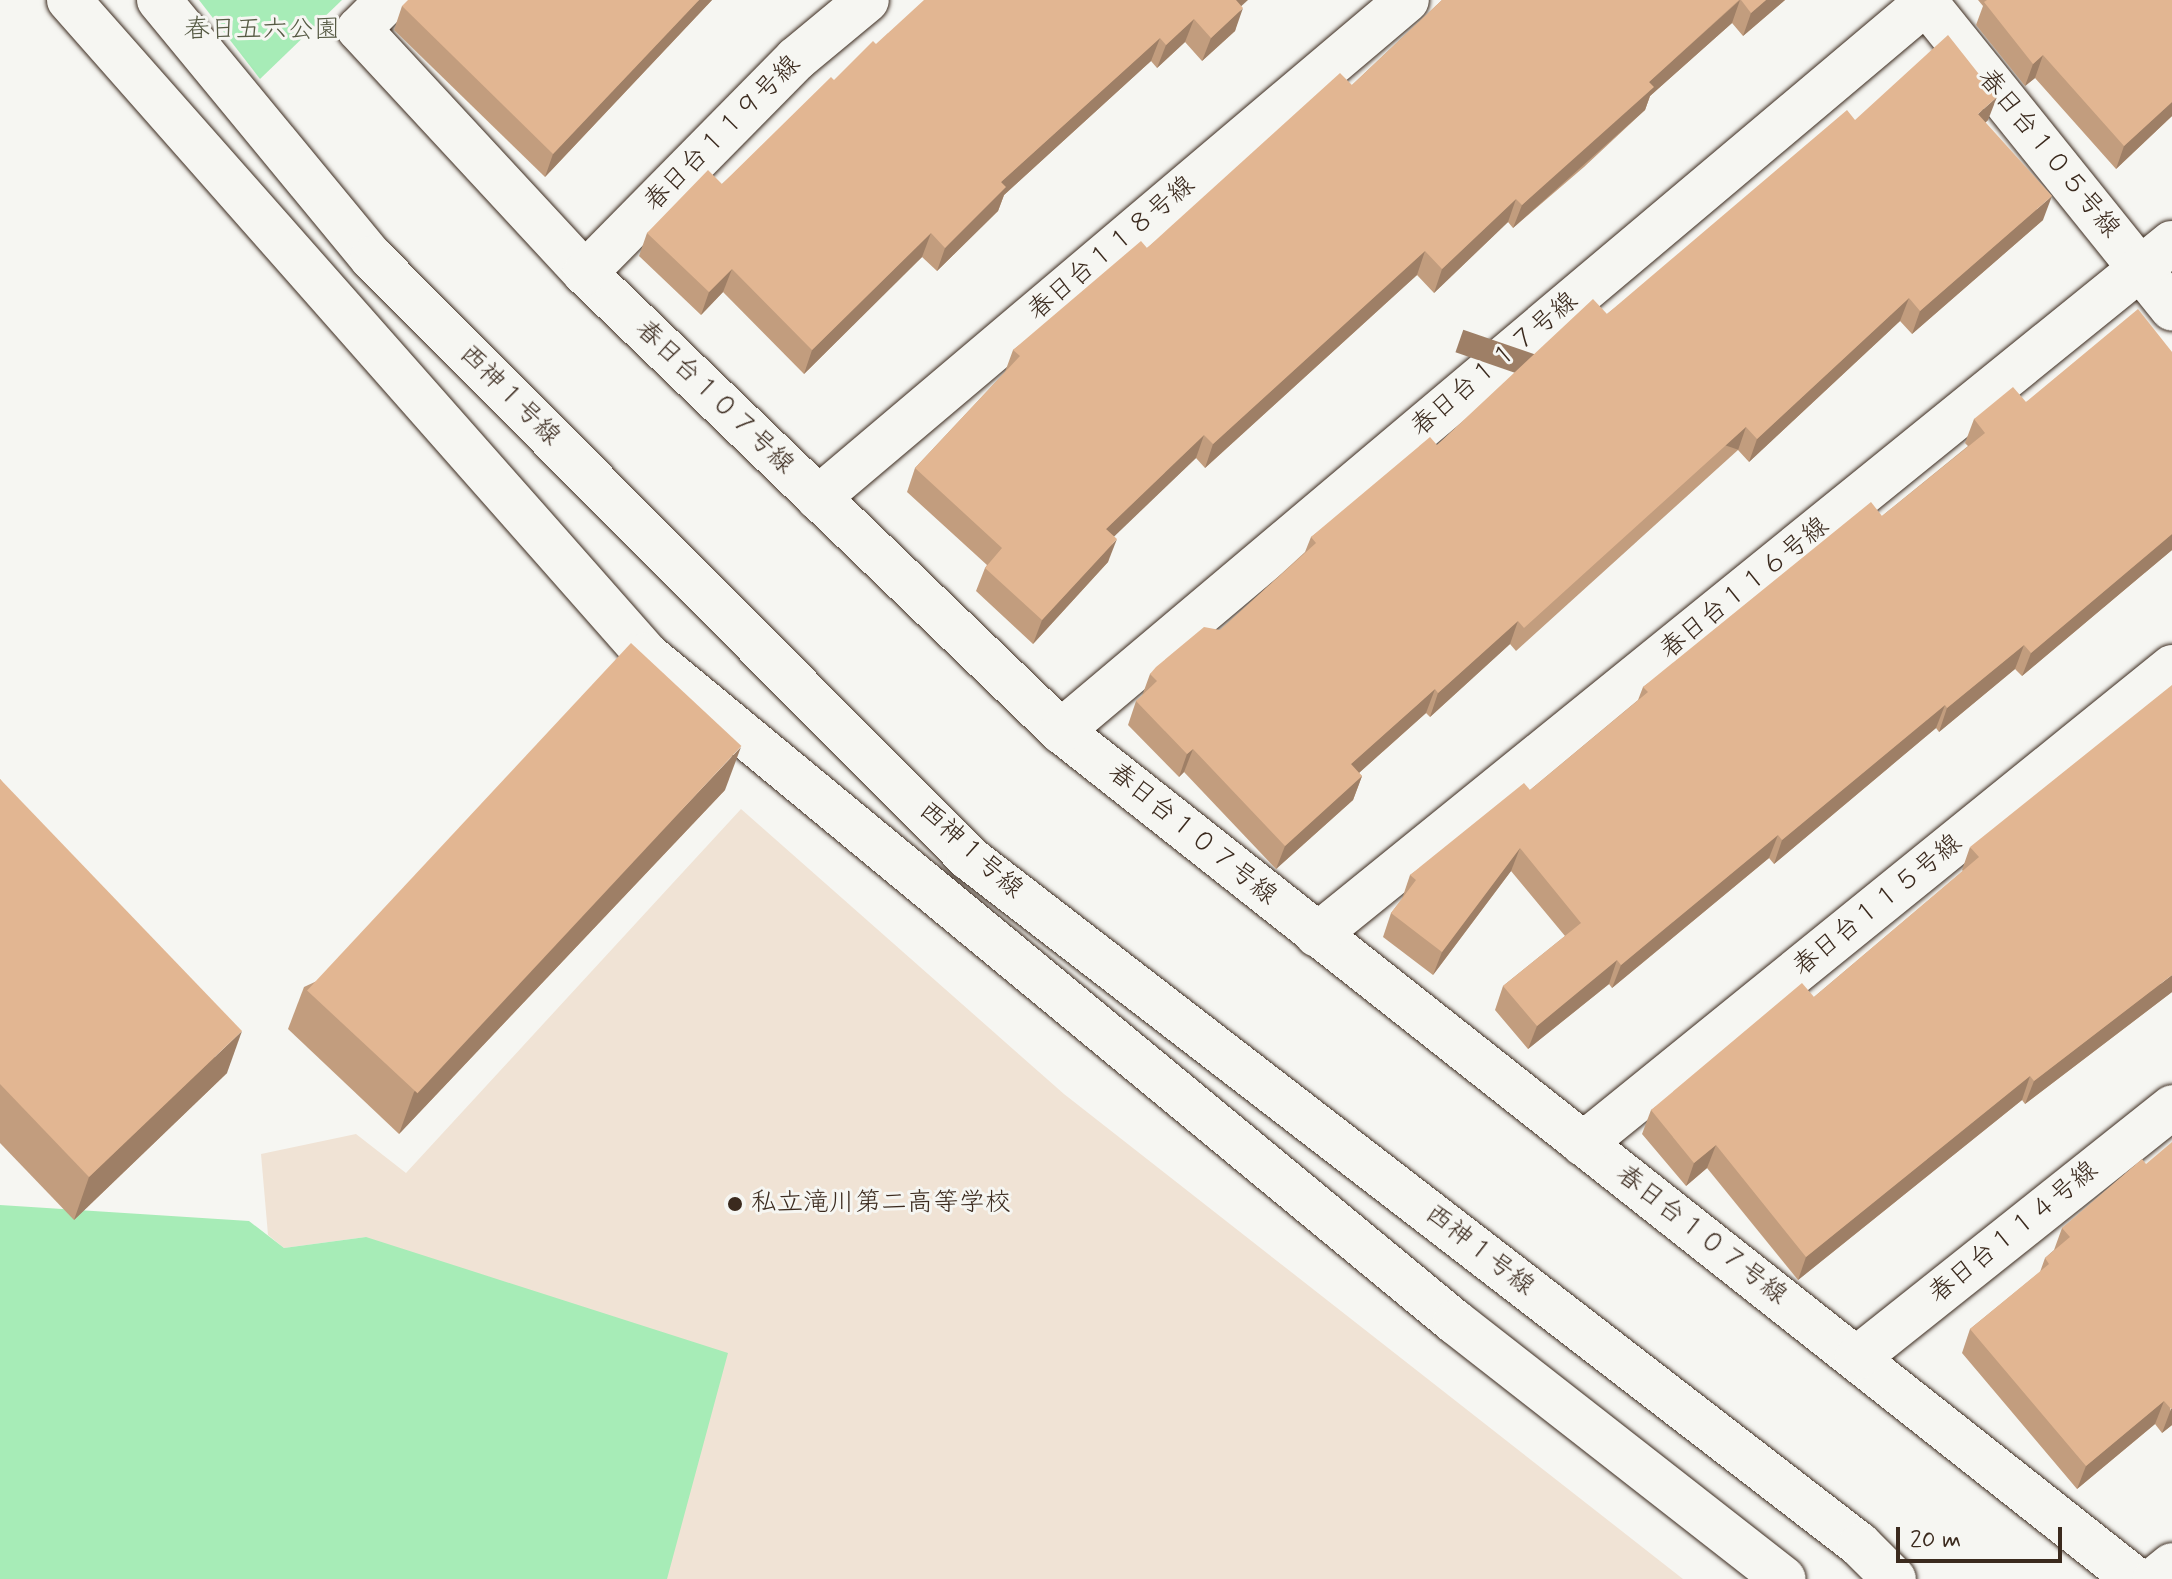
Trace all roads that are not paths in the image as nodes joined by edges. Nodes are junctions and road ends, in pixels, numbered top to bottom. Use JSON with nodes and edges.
{"nodes":[{"id":1,"x":69,"y":0,"type":"edge"},
{"id":2,"x":159,"y":0,"type":"edge"},
{"id":3,"x":388,"y":0,"type":"edge"},
{"id":4,"x":867,"y":0,"type":"edge"},
{"id":5,"x":1407,"y":0,"type":"edge"},
{"id":6,"x":1926,"y":1,"type":"edge"},
{"id":7,"x":2156,"y":256,"type":"edge"},
{"id":8,"x":585,"y":273,"type":"junction"},
{"id":9,"x":2172,"y":309,"type":"edge"},
{"id":10,"x":818,"y":498,"type":"junction"},
{"id":11,"x":2172,"y":667,"type":"edge"},
{"id":12,"x":1061,"y":731,"type":"junction"},
{"id":13,"x":1317,"y":935,"type":"junction"},
{"id":14,"x":2172,"y":1107,"type":"edge"},
{"id":15,"x":1583,"y":1144,"type":"junction"},
{"id":16,"x":1857,"y":1358,"type":"junction"},
{"id":17,"x":2172,"y":1565,"type":"edge"},
{"id":18,"x":1784,"y":1579,"type":"edge"},
{"id":19,"x":1894,"y":1579,"type":"edge"},
{"id":20,"x":2135,"y":1579,"type":"edge"},
{"id":21,"x":2155,"y":1579,"type":"edge"}],
"edges":[{"from":1,"to":18,"type":"street","name":"西神１号線"},
{"from":2,"to":19,"type":"street","name":"西神１号線"},
{"from":3,"to":8,"type":"street","name":"春日台１０７号線"},
{"from":4,"to":8,"type":"street","name":"春日台１１９号線"},
{"from":5,"to":10,"type":"street","name":"春日台１１８号線"},
{"from":6,"to":7,"type":"street","name":"春日台１０５号線"},
{"from":6,"to":12,"type":"street","name":"春日台１１７号線"},
{"from":7,"to":9,"type":"street","name":"春日台１０５号線"},
{"from":7,"to":13,"type":"street","name":"春日台１１６号線"},
{"from":8,"to":10,"type":"street","name":"春日台１０７号線"},
{"from":10,"to":12,"type":"street","name":"春日台１０７号線"},
{"from":11,"to":15,"type":"street","name":"春日台１１５号線"},
{"from":12,"to":13,"type":"street","name":"春日台１０７号線"},
{"from":13,"to":15,"type":"street","name":"春日台１０７号線"},
{"from":14,"to":16,"type":"street","name":"春日台１１４号線"},
{"from":15,"to":16,"type":"street","name":"春日台１０７号線"},
{"from":16,"to":20,"type":"street","name":"春日台１０７号線"},
{"from":17,"to":21,"type":"street"}]}
